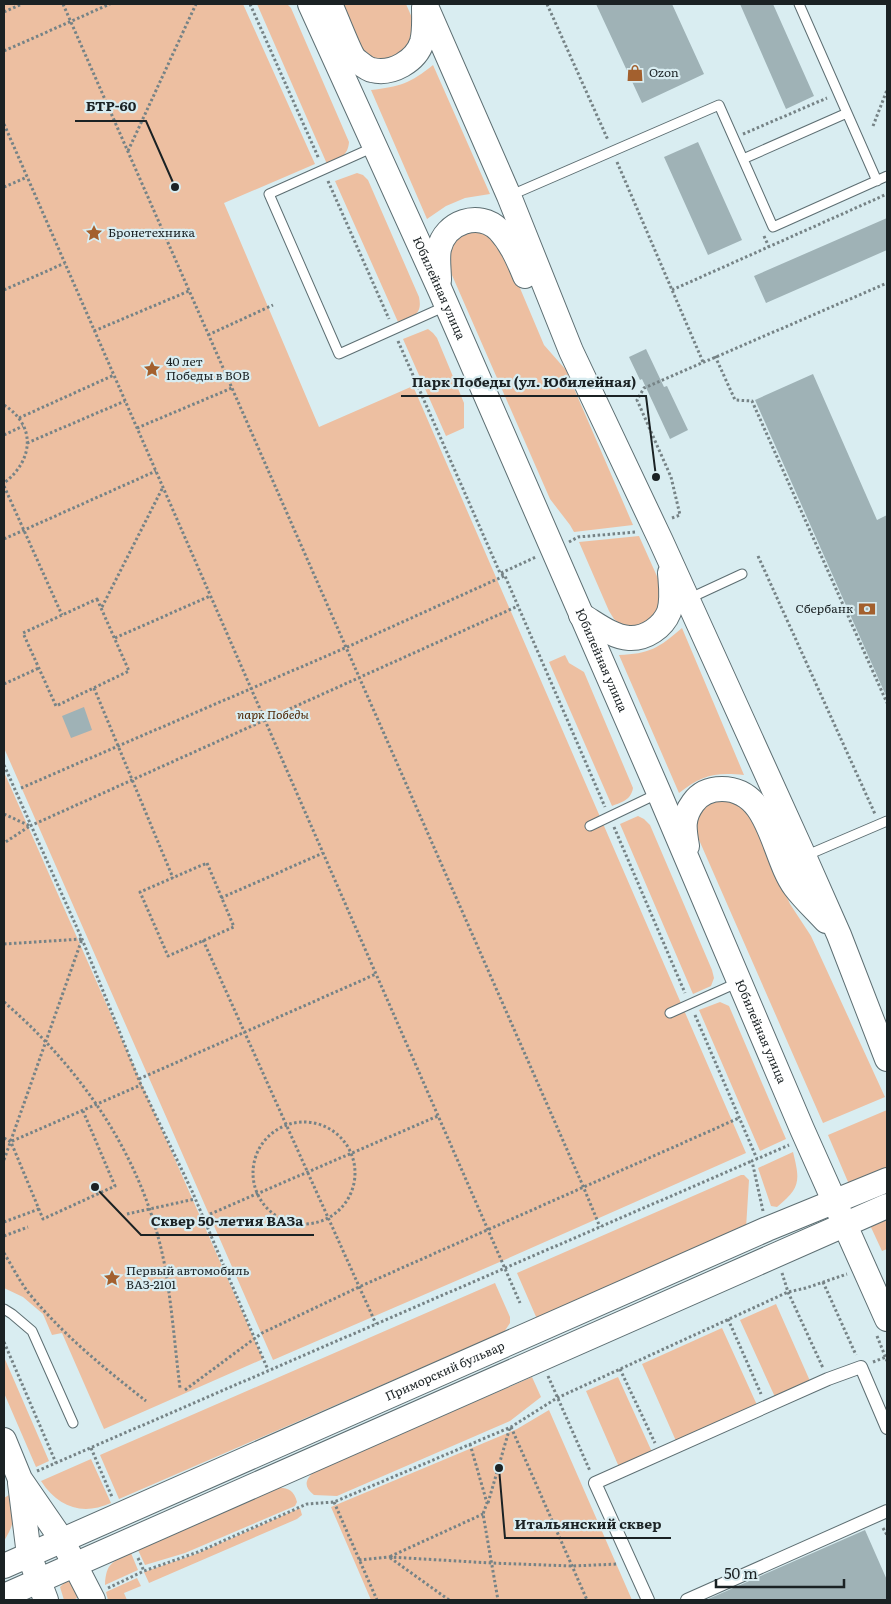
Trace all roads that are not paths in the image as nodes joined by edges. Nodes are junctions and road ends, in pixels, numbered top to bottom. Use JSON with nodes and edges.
{"nodes":[{"id":1,"x":310,"y":4,"type":"edge"},
{"id":2,"x":330,"y":4,"type":"edge"},
{"id":3,"x":424,"y":4,"type":"edge"},
{"id":4,"x":799,"y":4,"type":"edge"},
{"id":5,"x":847,"y":113,"type":"junction"},
{"id":6,"x":374,"y":147,"type":"junction"},
{"id":7,"x":743,"y":159,"type":"junction"},
{"id":8,"x":887,"y":176,"type":"edge"},
{"id":9,"x":876,"y":181,"type":"junction"},
{"id":10,"x":509,"y":196,"type":"junction"},
{"id":11,"x":443,"y":298,"type":"junction"},
{"id":12,"x":571,"y":352,"type":"junction"},
{"id":13,"x":669,"y":562,"type":"junction"},
{"id":14,"x":742,"y":574,"type":"dead end"},
{"id":15,"x":686,"y":600,"type":"junction"},
{"id":16,"x":581,"y":615,"type":"junction"},
{"id":17,"x":659,"y":793,"type":"junction"},
{"id":18,"x":883,"y":822,"type":"edge"},
{"id":19,"x":590,"y":826,"type":"dead end"},
{"id":20,"x":804,"y":856,"type":"junction"},
{"id":21,"x":691,"y":868,"type":"junction"},
{"id":22,"x":839,"y":935,"type":"junction"},
{"id":23,"x":739,"y":982,"type":"junction"},
{"id":24,"x":670,"y":1012,"type":"dead end"},
{"id":25,"x":887,"y":1059,"type":"edge"},
{"id":26,"x":887,"y":1180,"type":"edge"},
{"id":27,"x":834,"y":1202,"type":"junction"},
{"id":28,"x":887,"y":1206,"type":"edge"},
{"id":29,"x":845,"y":1225,"type":"junction"},
{"id":30,"x":4,"y":1310,"type":"edge"},
{"id":31,"x":887,"y":1319,"type":"edge"},
{"id":32,"x":73,"y":1423,"type":"dead end"},
{"id":33,"x":887,"y":1428,"type":"edge"},
{"id":34,"x":4,"y":1440,"type":"edge"},
{"id":35,"x":20,"y":1479,"type":"junction"},
{"id":36,"x":887,"y":1511,"type":"edge"},
{"id":37,"x":62,"y":1540,"type":"junction"},
{"id":38,"x":29,"y":1555,"type":"junction"},
{"id":39,"x":74,"y":1565,"type":"junction"},
{"id":40,"x":4,"y":1566,"type":"edge"},
{"id":41,"x":42,"y":1590,"type":"edge"},
{"id":42,"x":99,"y":1595,"type":"edge"},
{"id":43,"x":4,"y":1596,"type":"edge"},
{"id":44,"x":648,"y":1600,"type":"edge"},
{"id":45,"x":687,"y":1600,"type":"edge"}],
"edges":[{"from":1,"to":6,"type":"main road","name":"Юбилейная улица"},
{"from":2,"to":3,"type":"main road"},
{"from":3,"to":10,"type":"main road"},
{"from":4,"to":5,"type":"lane"},
{"from":5,"to":7,"type":"lane"},
{"from":5,"to":9,"type":"lane"},
{"from":6,"to":11,"type":"main road","name":"Юбилейная улица"},
{"from":6,"to":11,"type":"lane"},
{"from":7,"to":9,"type":"lane"},
{"from":7,"to":10,"type":"lane"},
{"from":8,"to":9,"type":"lane"},
{"from":10,"to":12,"type":"main road"},
{"from":11,"to":12,"type":"main road"},
{"from":11,"to":16,"type":"main road","name":"Юбилейная улица"},
{"from":12,"to":13,"type":"main road"},
{"from":13,"to":15,"type":"main road"},
{"from":13,"to":16,"type":"main road"},
{"from":14,"to":15,"type":"lane"},
{"from":15,"to":20,"type":"main road"},
{"from":16,"to":17,"type":"main road","name":"Юбилейная улица"},
{"from":17,"to":19,"type":"lane"},
{"from":17,"to":21,"type":"main road","name":"Юбилейная улица"},
{"from":18,"to":20,"type":"lane"},
{"from":20,"to":22,"type":"main road"},
{"from":21,"to":22,"type":"main road"},
{"from":21,"to":23,"type":"main road","name":"Юбилейная улица"},
{"from":22,"to":25,"type":"main road"},
{"from":23,"to":24,"type":"lane"},
{"from":23,"to":27,"type":"main road","name":"Юбилейная улица"},
{"from":26,"to":27,"type":"main road","name":"Приморский бульвар"},
{"from":27,"to":29,"type":"main road","name":"Юбилейная улица"},
{"from":27,"to":37,"type":"main road","name":"Приморский бульвар"},
{"from":28,"to":29,"type":"main road"},
{"from":29,"to":31,"type":"main road","name":"Юбилейная улица"},
{"from":29,"to":39,"type":"main road"},
{"from":30,"to":32,"type":"lane"},
{"from":33,"to":44,"type":"street"},
{"from":34,"to":35,"type":"main road"},
{"from":35,"to":37,"type":"main road"},
{"from":35,"to":38,"type":"main road"},
{"from":36,"to":45,"type":"street"},
{"from":37,"to":38,"type":"main road","name":"Приморский бульвар"},
{"from":37,"to":39,"type":"main road"},
{"from":38,"to":40,"type":"main road","name":"Приморский бульвар"},
{"from":38,"to":41,"type":"main road"},
{"from":39,"to":41,"type":"main road"},
{"from":39,"to":42,"type":"main road"},
{"from":41,"to":43,"type":"main road"}]}
